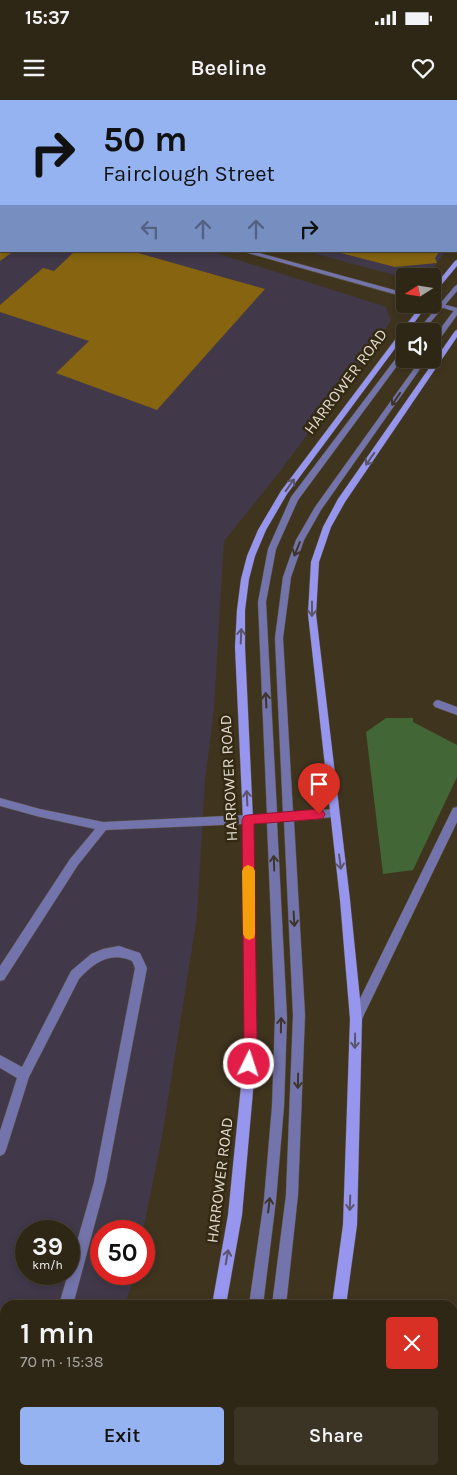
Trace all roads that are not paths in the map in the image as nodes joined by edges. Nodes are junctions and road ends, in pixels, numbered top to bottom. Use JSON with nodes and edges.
{"nodes":[{"id":1,"x":248,"y":252,"type":"edge"},
{"id":2,"x":457,"y":262,"type":"edge"},
{"id":3,"x":441,"y":282,"type":"edge"},
{"id":4,"x":457,"y":287,"type":"edge"},
{"id":5,"x":396,"y":293,"type":"edge"},
{"id":6,"x":443,"y":306,"type":"junction"},
{"id":7,"x":457,"y":310,"type":"edge"},
{"id":8,"x":418,"y":313,"type":"edge"},
{"id":9,"x":427,"y":323,"type":"edge"},
{"id":10,"x":457,"y":332,"type":"edge"},
{"id":11,"x":441,"y":333,"type":"edge"},
{"id":12,"x":396,"y":362,"type":"edge"},
{"id":13,"x":418,"y":368,"type":"edge"},
{"id":14,"x":438,"y":704,"type":"dead end"},
{"id":15,"x":457,"y":711,"type":"edge"},
{"id":16,"x":0,"y":802,"type":"edge"},
{"id":17,"x":457,"y":810,"type":"edge"},
{"id":18,"x":334,"y":813,"type":"junction"},
{"id":19,"x":288,"y":816,"type":"junction"},
{"id":20,"x":272,"y":818,"type":"junction"},
{"id":21,"x":248,"y":820,"type":"junction"},
{"id":22,"x":103,"y":826,"type":"junction"},
{"id":23,"x":0,"y":976,"type":"edge"},
{"id":24,"x":356,"y":1019,"type":"junction"},
{"id":25,"x":0,"y":1061,"type":"edge"},
{"id":26,"x":24,"y":1075,"type":"junction"},
{"id":27,"x":0,"y":1150,"type":"edge"},
{"id":28,"x":67,"y":1300,"type":"edge"},
{"id":29,"x":220,"y":1300,"type":"edge"},
{"id":30,"x":257,"y":1300,"type":"edge"},
{"id":31,"x":280,"y":1300,"type":"edge"},
{"id":32,"x":340,"y":1300,"type":"edge"}],
"edges":[{"from":1,"to":5,"type":"street"},
{"from":2,"to":3,"type":"main road"},
{"from":4,"to":6,"type":"street"},
{"from":6,"to":7,"type":"street"},
{"from":6,"to":9,"type":"street"},
{"from":7,"to":11,"type":"street"},
{"from":21,"to":8,"type":"main road","name":"HARROWER ROAD","one_way":true},
{"from":10,"to":18,"type":"main road","one_way":true},
{"from":20,"to":12,"type":"street","one_way":true},
{"from":13,"to":19,"type":"street","one_way":true},
{"from":14,"to":15,"type":"street"},
{"from":16,"to":22,"type":"street"},
{"from":17,"to":24,"type":"street"},
{"from":18,"to":19,"type":"street"},
{"from":18,"to":24,"type":"main road","one_way":true},
{"from":19,"to":20,"type":"street"},
{"from":19,"to":31,"type":"street","one_way":true},
{"from":20,"to":21,"type":"street"},
{"from":30,"to":20,"type":"street","one_way":true},
{"from":21,"to":22,"type":"street"},
{"from":29,"to":21,"type":"main road","name":"HARROWER ROAD","one_way":true},
{"from":22,"to":23,"type":"street"},
{"from":24,"to":32,"type":"main road","one_way":true},
{"from":25,"to":26,"type":"street"},
{"from":26,"to":27,"type":"street"},
{"from":26,"to":28,"type":"street"}]}
